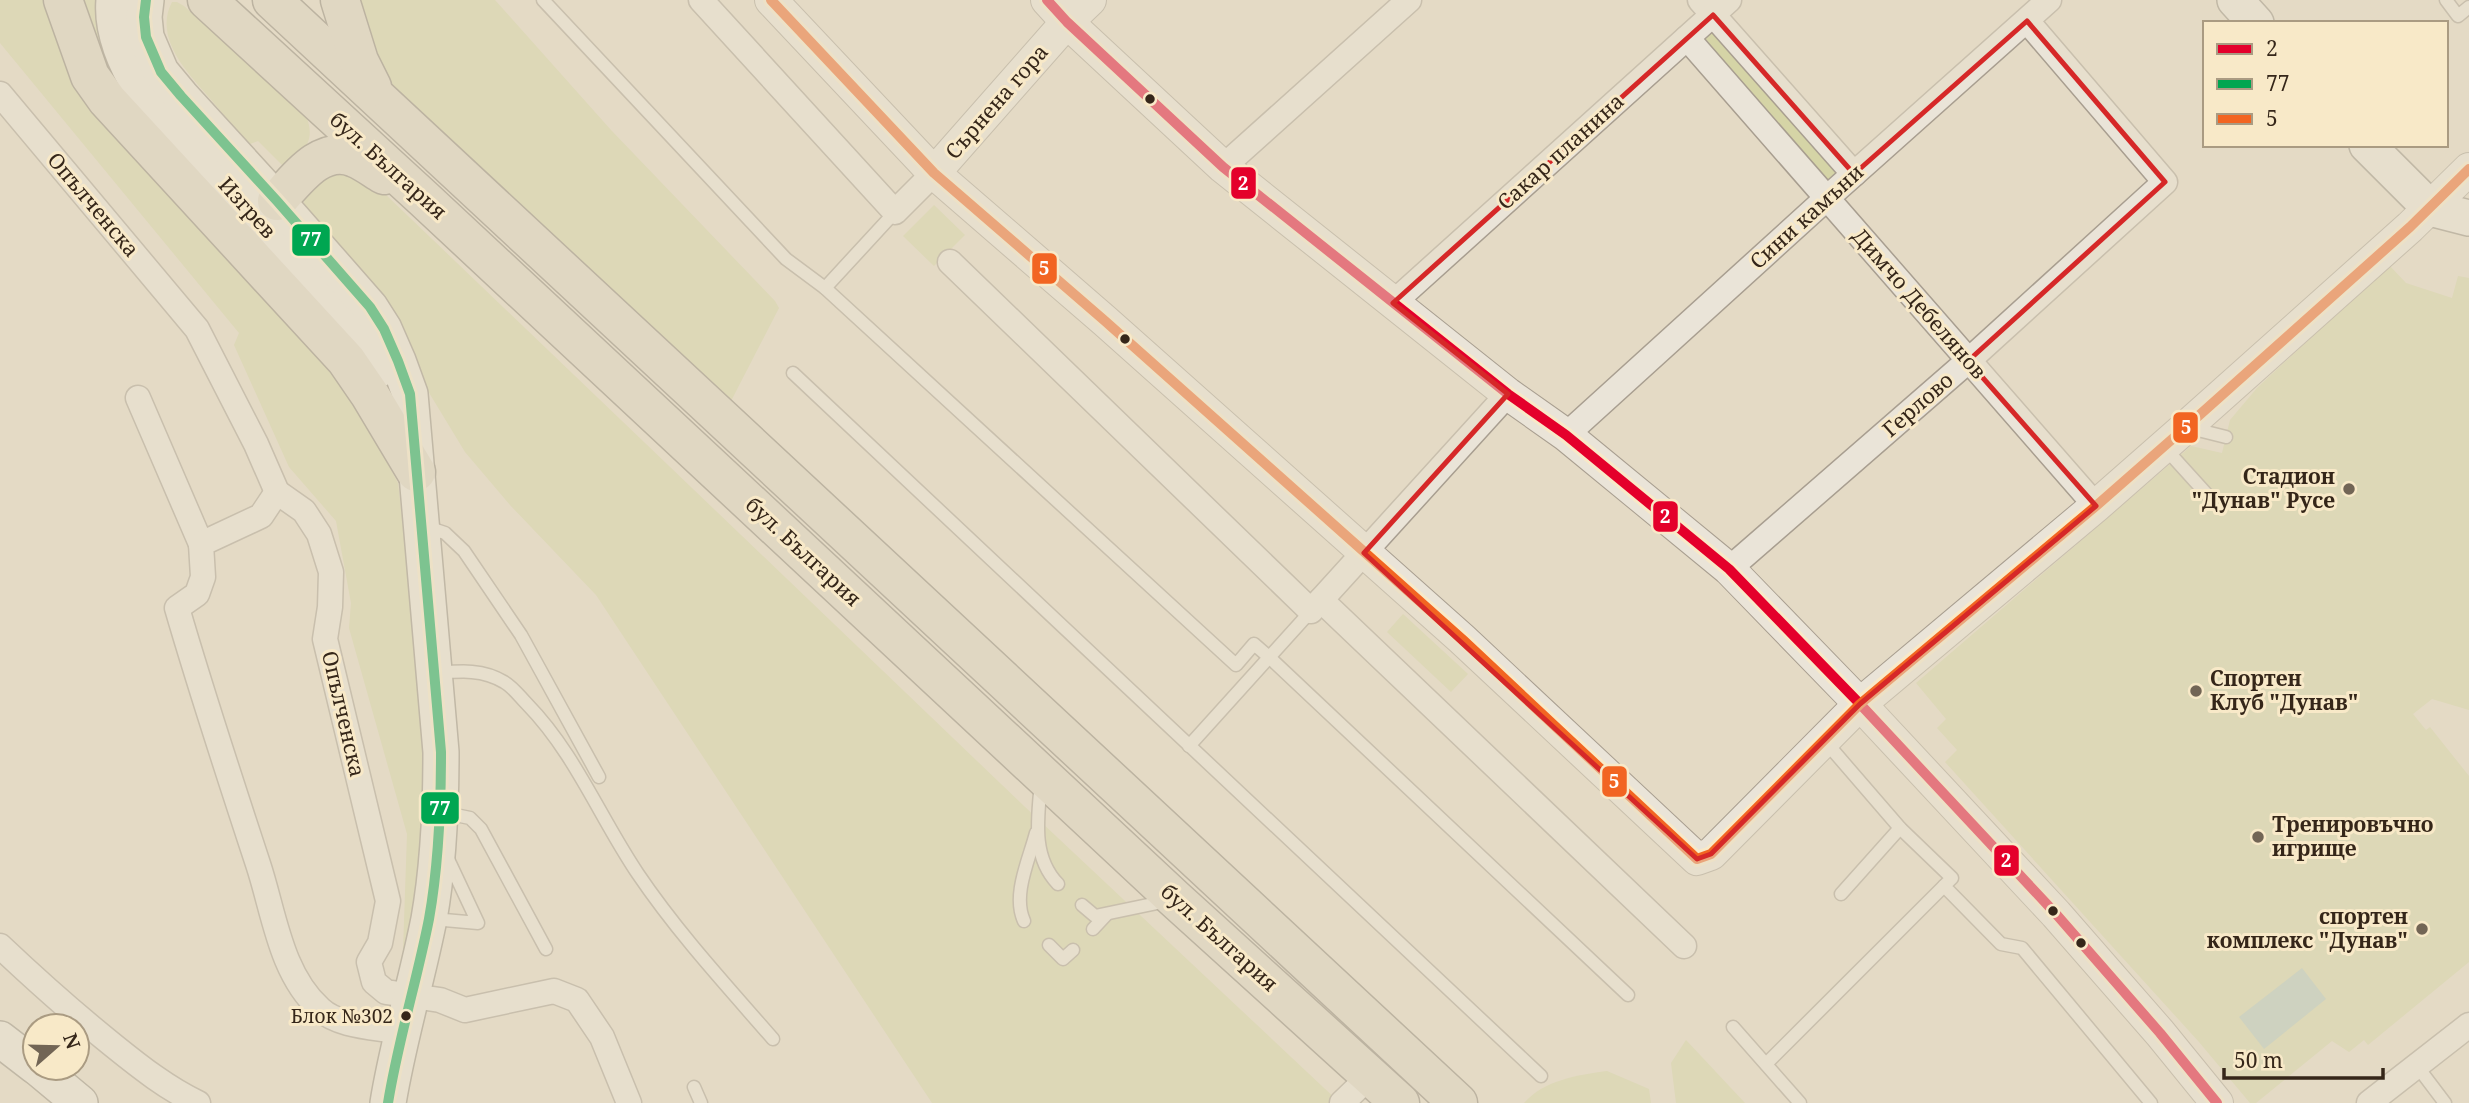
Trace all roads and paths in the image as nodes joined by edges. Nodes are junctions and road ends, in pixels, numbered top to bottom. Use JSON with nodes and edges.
{"nodes":[{"id":1,"x":63,"y":0,"type":"edge"},
{"id":2,"x":114,"y":0,"type":"edge"},
{"id":3,"x":146,"y":0,"type":"edge"},
{"id":4,"x":208,"y":0,"type":"edge"},
{"id":5,"x":272,"y":0,"type":"edge"},
{"id":6,"x":340,"y":0,"type":"edge"},
{"id":7,"x":543,"y":0,"type":"edge"},
{"id":8,"x":702,"y":0,"type":"edge"},
{"id":9,"x":771,"y":0,"type":"edge"},
{"id":10,"x":1090,"y":0,"type":"edge"},
{"id":11,"x":1409,"y":0,"type":"edge"},
{"id":12,"x":2049,"y":0,"type":"edge"},
{"id":13,"x":2235,"y":0,"type":"edge"},
{"id":14,"x":2446,"y":0,"type":"edge"},
{"id":15,"x":1714,"y":5,"type":"edge"},
{"id":16,"x":2469,"y":7,"type":"edge"},
{"id":17,"x":1057,"y":11,"type":"edge"},
{"id":18,"x":2027,"y":21,"type":"junction"},
{"id":19,"x":2254,"y":21,"type":"edge"},
{"id":20,"x":244,"y":35,"type":"junction"},
{"id":21,"x":1687,"y":38,"type":"junction"},
{"id":22,"x":0,"y":94,"type":"edge"},
{"id":23,"x":380,"y":101,"type":"junction"},
{"id":24,"x":2369,"y":147,"type":"edge"},
{"id":25,"x":311,"y":164,"type":"junction"},
{"id":26,"x":1223,"y":167,"type":"junction"},
{"id":27,"x":2469,"y":169,"type":"edge"},
{"id":28,"x":934,"y":173,"type":"junction"},
{"id":29,"x":1854,"y":174,"type":"junction"},
{"id":30,"x":1827,"y":198,"type":"junction"},
{"id":31,"x":425,"y":199,"type":"junction"},
{"id":32,"x":277,"y":201,"type":"junction"},
{"id":33,"x":2430,"y":208,"type":"junction"},
{"id":34,"x":895,"y":212,"type":"junction"},
{"id":35,"x":2469,"y":218,"type":"edge"},
{"id":36,"x":950,"y":262,"type":"dead end"},
{"id":37,"x":825,"y":288,"type":"junction"},
{"id":38,"x":1393,"y":303,"type":"junction"},
{"id":39,"x":1968,"y":361,"type":"junction"},
{"id":40,"x":793,"y":373,"type":"dead end"},
{"id":41,"x":1508,"y":394,"type":"junction"},
{"id":42,"x":138,"y":398,"type":"dead end"},
{"id":43,"x":1566,"y":435,"type":"junction"},
{"id":44,"x":2175,"y":437,"type":"junction"},
{"id":45,"x":2226,"y":437,"type":"dead end"},
{"id":46,"x":415,"y":461,"type":"junction"},
{"id":47,"x":277,"y":492,"type":"junction"},
{"id":48,"x":2212,"y":500,"type":"dead end"},
{"id":49,"x":2096,"y":506,"type":"junction"},
{"id":50,"x":420,"y":525,"type":"junction"},
{"id":51,"x":201,"y":544,"type":"junction"},
{"id":52,"x":1364,"y":553,"type":"junction"},
{"id":53,"x":1729,"y":569,"type":"junction"},
{"id":54,"x":1316,"y":605,"type":"junction"},
{"id":55,"x":1269,"y":657,"type":"junction"},
{"id":56,"x":433,"y":673,"type":"junction"},
{"id":57,"x":1860,"y":704,"type":"junction"},
{"id":58,"x":1824,"y":740,"type":"junction"},
{"id":59,"x":1189,"y":746,"type":"junction"},
{"id":60,"x":1042,"y":775,"type":"junction"},
{"id":61,"x":600,"y":777,"type":"dead end"},
{"id":62,"x":441,"y":827,"type":"junction"},
{"id":63,"x":1900,"y":828,"type":"junction"},
{"id":64,"x":1036,"y":833,"type":"junction"},
{"id":65,"x":1058,"y":884,"type":"dead end"},
{"id":66,"x":1944,"y":886,"type":"junction"},
{"id":67,"x":1841,"y":894,"type":"dead end"},
{"id":68,"x":1175,"y":899,"type":"junction"},
{"id":69,"x":1082,"y":905,"type":"dead end"},
{"id":70,"x":1107,"y":914,"type":"junction"},
{"id":71,"x":429,"y":918,"type":"junction"},
{"id":72,"x":1024,"y":921,"type":"dead end"},
{"id":73,"x":1093,"y":929,"type":"dead end"},
{"id":74,"x":1049,"y":945,"type":"dead end"},
{"id":75,"x":0,"y":946,"type":"edge"},
{"id":76,"x":1684,"y":946,"type":"dead end"},
{"id":77,"x":546,"y":949,"type":"dead end"},
{"id":78,"x":1073,"y":950,"type":"dead end"},
{"id":79,"x":410,"y":995,"type":"junction"},
{"id":80,"x":1628,"y":995,"type":"dead end"},
{"id":81,"x":2469,"y":1025,"type":"edge"},
{"id":82,"x":1734,"y":1027,"type":"dead end"},
{"id":83,"x":401,"y":1032,"type":"junction"},
{"id":84,"x":0,"y":1039,"type":"edge"},
{"id":85,"x":773,"y":1039,"type":"dead end"},
{"id":86,"x":21,"y":1055,"type":"edge"},
{"id":87,"x":1766,"y":1064,"type":"junction"},
{"id":88,"x":2417,"y":1066,"type":"junction"},
{"id":89,"x":1370,"y":1076,"type":"junction"},
{"id":90,"x":1541,"y":1076,"type":"dead end"},
{"id":91,"x":54,"y":1082,"type":"edge"},
{"id":92,"x":694,"y":1087,"type":"dead end"},
{"id":93,"x":80,"y":1103,"type":"edge"},
{"id":94,"x":198,"y":1103,"type":"edge"},
{"id":95,"x":388,"y":1103,"type":"edge"},
{"id":96,"x":629,"y":1103,"type":"edge"},
{"id":97,"x":701,"y":1103,"type":"edge"},
{"id":98,"x":1342,"y":1103,"type":"edge"},
{"id":99,"x":1400,"y":1103,"type":"edge"},
{"id":100,"x":1458,"y":1103,"type":"edge"},
{"id":101,"x":1800,"y":1103,"type":"edge"},
{"id":102,"x":2151,"y":1103,"type":"edge"},
{"id":103,"x":2217,"y":1103,"type":"edge"},
{"id":104,"x":2369,"y":1103,"type":"edge"},
{"id":105,"x":2445,"y":1103,"type":"edge"}],
"edges":[{"from":1,"to":46,"type":"highway"},
{"from":2,"to":46,"type":"main road","name":"Изгрев"},
{"from":3,"to":32,"type":"main road","name":"Изгрев"},
{"from":4,"to":20,"type":"highway","name":"бул. България"},
{"from":5,"to":23,"type":"highway","name":"бул. България"},
{"from":6,"to":23,"type":"highway"},
{"from":7,"to":37,"type":"lane"},
{"from":8,"to":34,"type":"street"},
{"from":9,"to":28,"type":"street"},
{"from":10,"to":17,"type":"street","name":"Сърнена гора"},
{"from":11,"to":26,"type":"street"},
{"from":12,"to":18,"type":"street","name":"Сини камъни"},
{"from":13,"to":19,"type":"main road"},
{"from":14,"to":16,"type":"lane"},
{"from":15,"to":21,"type":"street","name":"Сакар планина"},
{"from":15,"to":29,"type":"street"},
{"from":17,"to":26,"type":"street"},
{"from":17,"to":28,"type":"street","name":"Сърнена гора"},
{"from":18,"to":29,"type":"street","name":"Сини камъни"},
{"from":18,"to":39,"type":"street","name":"Герлово"},
{"from":20,"to":25,"type":"highway"},
{"from":20,"to":31,"type":"highway","name":"бул. България"},
{"from":21,"to":30,"type":"street","name":"Димчо Дебелянов"},
{"from":21,"to":38,"type":"street","name":"Сакар планина"},
{"from":22,"to":47,"type":"street","name":"Опълченска"},
{"from":23,"to":100,"type":"highway","name":"бул. България"},
{"from":24,"to":33,"type":"main road"},
{"from":25,"to":31,"type":"highway"},
{"from":25,"to":32,"type":"highway"},
{"from":26,"to":38,"type":"street"},
{"from":27,"to":33,"type":"street"},
{"from":28,"to":34,"type":"street"},
{"from":28,"to":52,"type":"street"},
{"from":29,"to":30,"type":"street","name":"Сини камъни"},
{"from":30,"to":39,"type":"street","name":"Димчо Дебелянов"},
{"from":30,"to":43,"type":"street","name":"Сини камъни"},
{"from":31,"to":60,"type":"highway","name":"бул. България"},
{"from":32,"to":46,"type":"main road","name":"Изгрев"},
{"from":33,"to":35,"type":"main road"},
{"from":33,"to":44,"type":"street"},
{"from":34,"to":37,"type":"lane"},
{"from":36,"to":54,"type":"street"},
{"from":37,"to":55,"type":"lane"},
{"from":38,"to":41,"type":"street"},
{"from":39,"to":49,"type":"street","name":"Димчо Дебелянов"},
{"from":39,"to":53,"type":"street","name":"Герлово"},
{"from":40,"to":59,"type":"lane"},
{"from":41,"to":43,"type":"street"},
{"from":41,"to":52,"type":"street"},
{"from":42,"to":51,"type":"street"},
{"from":43,"to":53,"type":"street"},
{"from":44,"to":45,"type":"lane"},
{"from":44,"to":48,"type":"lane"},
{"from":44,"to":49,"type":"street"},
{"from":46,"to":50,"type":"main road","name":"Изгрев"},
{"from":47,"to":51,"type":"street"},
{"from":47,"to":79,"type":"street","name":"Опълченска"},
{"from":49,"to":57,"type":"street"},
{"from":50,"to":56,"type":"main road","name":"Изгрев"},
{"from":50,"to":61,"type":"lane"},
{"from":51,"to":83,"type":"street"},
{"from":52,"to":54,"type":"street"},
{"from":52,"to":58,"type":"street"},
{"from":53,"to":57,"type":"street"},
{"from":54,"to":55,"type":"lane"},
{"from":54,"to":76,"type":"street"},
{"from":55,"to":59,"type":"lane"},
{"from":55,"to":80,"type":"lane"},
{"from":56,"to":62,"type":"main road","name":"Изгрев"},
{"from":56,"to":85,"type":"lane"},
{"from":57,"to":58,"type":"street"},
{"from":57,"to":103,"type":"street"},
{"from":58,"to":63,"type":"lane"},
{"from":59,"to":90,"type":"lane"},
{"from":60,"to":64,"type":"lane"},
{"from":60,"to":68,"type":"highway","name":"бул. България"},
{"from":62,"to":71,"type":"main road","name":"Изгрев"},
{"from":62,"to":71,"type":"lane"},
{"from":62,"to":77,"type":"lane"},
{"from":63,"to":66,"type":"lane"},
{"from":63,"to":67,"type":"lane"},
{"from":64,"to":65,"type":"lane"},
{"from":64,"to":72,"type":"lane"},
{"from":66,"to":87,"type":"lane"},
{"from":66,"to":102,"type":"lane"},
{"from":68,"to":70,"type":"lane"},
{"from":68,"to":89,"type":"highway","name":"бул. България"},
{"from":69,"to":70,"type":"lane"},
{"from":70,"to":73,"type":"lane"},
{"from":71,"to":79,"type":"main road","name":"Изгрев"},
{"from":74,"to":78,"type":"lane"},
{"from":75,"to":94,"type":"street"},
{"from":79,"to":83,"type":"main road","name":"Изгрев"},
{"from":79,"to":96,"type":"street","name":"Опълченска"},
{"from":81,"to":88,"type":"street"},
{"from":82,"to":87,"type":"lane"},
{"from":83,"to":95,"type":"main road","name":"Изгрев"},
{"from":84,"to":86,"type":"main road"},
{"from":87,"to":101,"type":"lane"},
{"from":88,"to":104,"type":"street"},
{"from":88,"to":105,"type":"lane"},
{"from":89,"to":98,"type":"street"},
{"from":89,"to":99,"type":"highway","name":"бул. България"},
{"from":91,"to":93,"type":"main road"},
{"from":92,"to":97,"type":"lane"}]}
